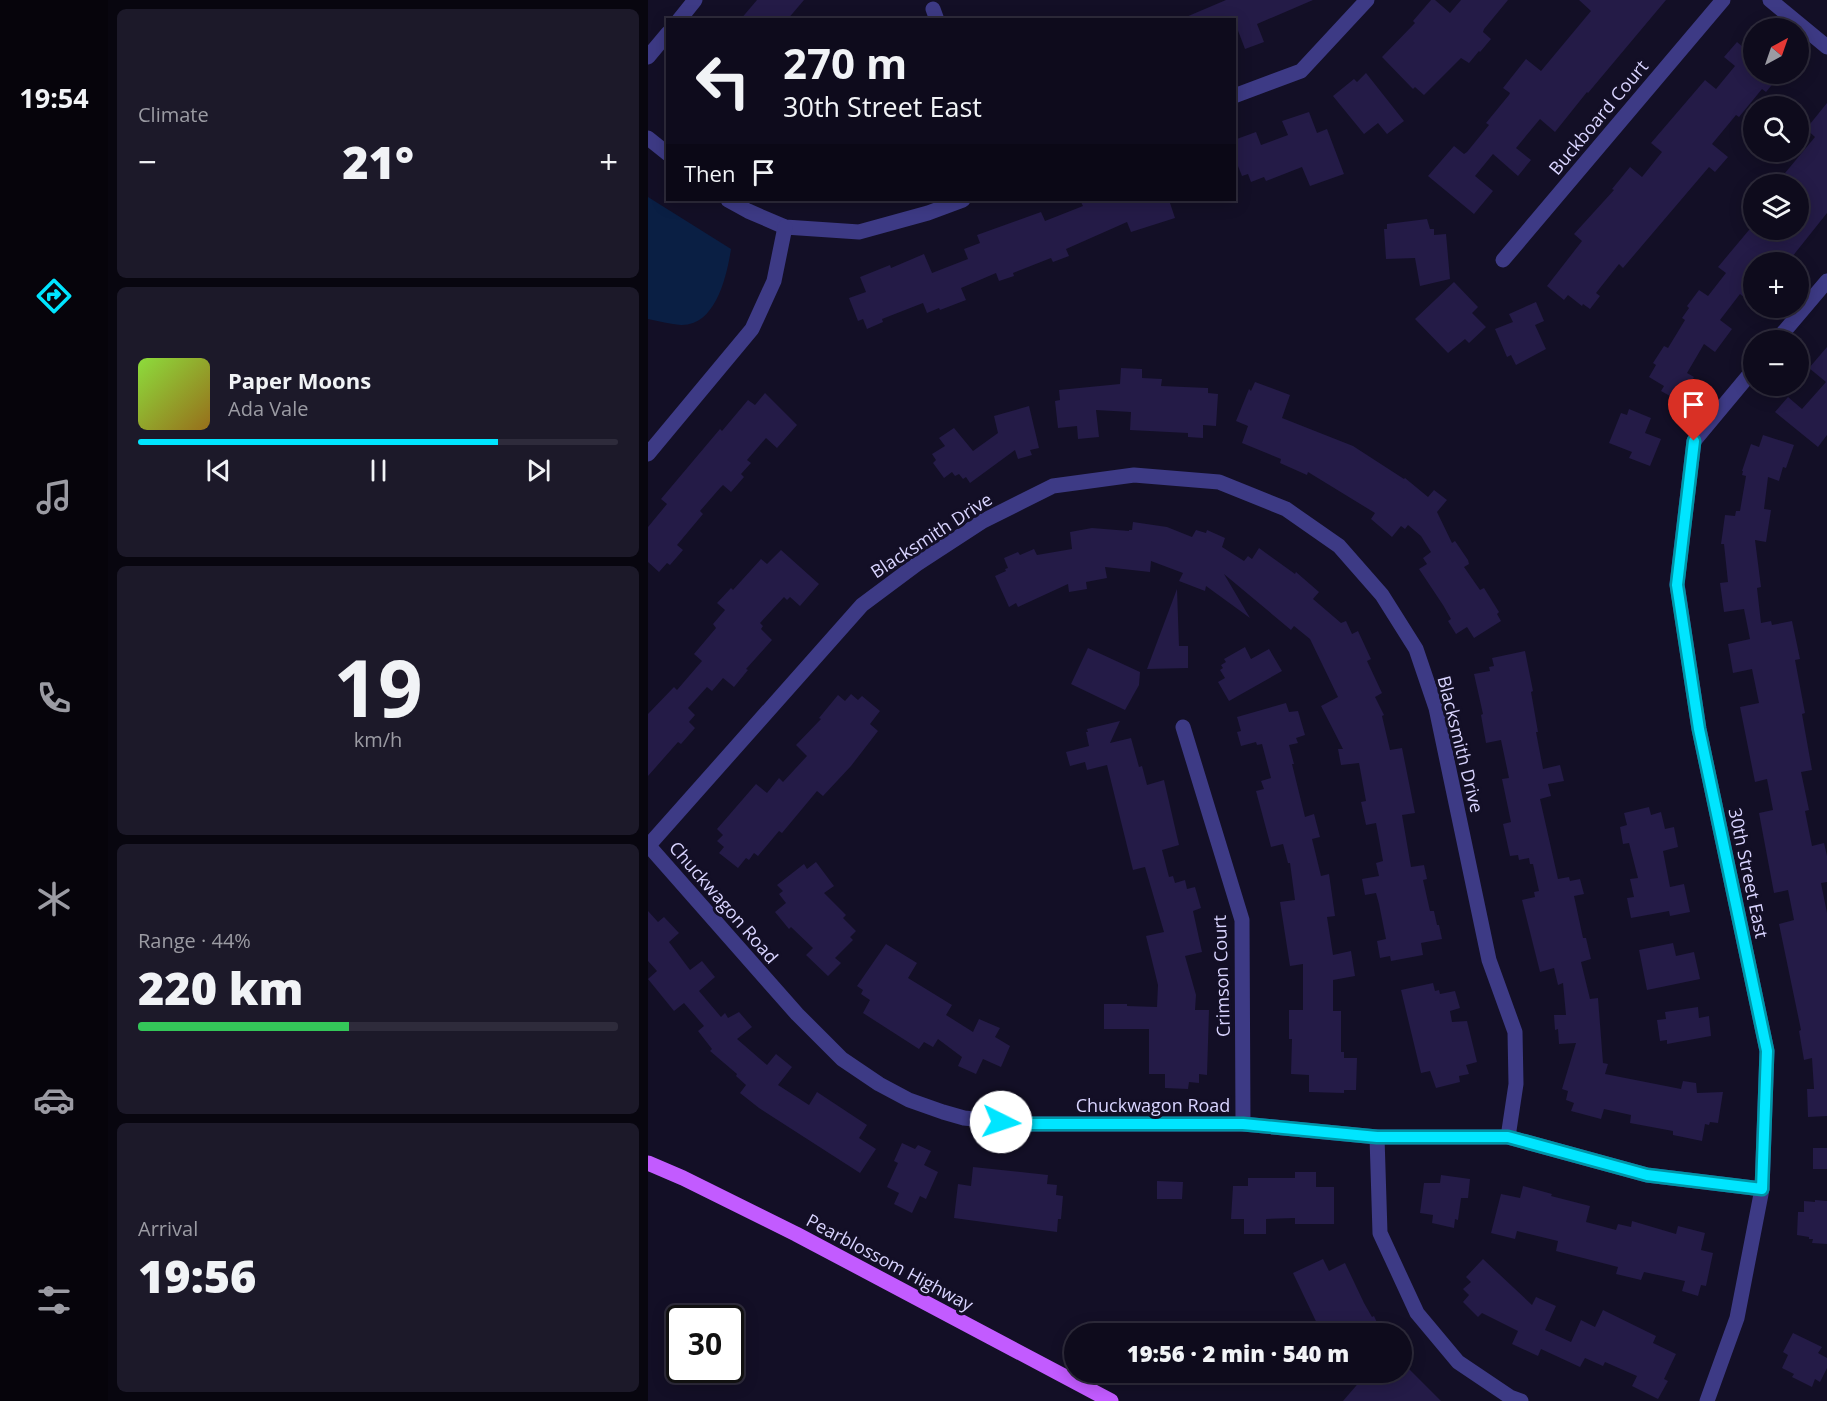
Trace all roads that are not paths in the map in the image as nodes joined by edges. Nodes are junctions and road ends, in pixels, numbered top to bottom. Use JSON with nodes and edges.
{"nodes":[{"id":1,"x":695,"y":0,"type":"edge"},
{"id":2,"x":1367,"y":0,"type":"edge"},
{"id":3,"x":1723,"y":0,"type":"edge"},
{"id":4,"x":1770,"y":0,"type":"edge"},
{"id":5,"x":681,"y":18,"type":"edge"},
{"id":6,"x":666,"y":35,"type":"edge"},
{"id":7,"x":1827,"y":47,"type":"edge"},
{"id":8,"x":648,"y":57,"type":"edge"},
{"id":9,"x":1236,"y":95,"type":"edge"},
{"id":10,"x":648,"y":138,"type":"edge"},
{"id":11,"x":666,"y":152,"type":"edge"},
{"id":12,"x":730,"y":201,"type":"edge"},
{"id":13,"x":960,"y":201,"type":"edge"},
{"id":14,"x":785,"y":227,"type":"junction"},
{"id":15,"x":1503,"y":260,"type":"dead end"},
{"id":16,"x":1827,"y":281,"type":"edge"},
{"id":17,"x":1785,"y":330,"type":"edge"},
{"id":18,"x":1743,"y":382,"type":"edge"},
{"id":19,"x":648,"y":453,"type":"edge"},
{"id":20,"x":1183,"y":727,"type":"dead end"},
{"id":21,"x":649,"y":845,"type":"edge"},
{"id":22,"x":1243,"y":1124,"type":"junction"},
{"id":23,"x":1377,"y":1137,"type":"junction"},
{"id":24,"x":1508,"y":1137,"type":"junction"},
{"id":25,"x":648,"y":1163,"type":"edge"},
{"id":26,"x":1762,"y":1189,"type":"junction"},
{"id":27,"x":1111,"y":1401,"type":"edge"},
{"id":28,"x":1521,"y":1401,"type":"edge"},
{"id":29,"x":1707,"y":1401,"type":"edge"}],
"edges":[{"from":1,"to":5,"type":"street"},
{"from":2,"to":9,"type":"street"},
{"from":3,"to":15,"type":"street","name":"Buckboard Court"},
{"from":4,"to":7,"type":"street"},
{"from":6,"to":8,"type":"street"},
{"from":10,"to":11,"type":"street"},
{"from":12,"to":14,"type":"street"},
{"from":13,"to":14,"type":"street"},
{"from":14,"to":19,"type":"street"},
{"from":16,"to":17,"type":"street"},
{"from":18,"to":26,"type":"street","name":"30th Street East"},
{"from":20,"to":22,"type":"street","name":"Crimson Court"},
{"from":21,"to":22,"type":"street","name":"Chuckwagon Road"},
{"from":21,"to":24,"type":"street","name":"Blacksmith Drive"},
{"from":22,"to":23,"type":"street","name":"Chuckwagon Road"},
{"from":23,"to":24,"type":"street","name":"Chuckwagon Road"},
{"from":23,"to":28,"type":"street"},
{"from":24,"to":26,"type":"street","name":"Chuckwagon Road"},
{"from":25,"to":27,"type":"main road","name":"Pearblossom Highway"},
{"from":26,"to":29,"type":"street","name":"30th Street East"}]}
